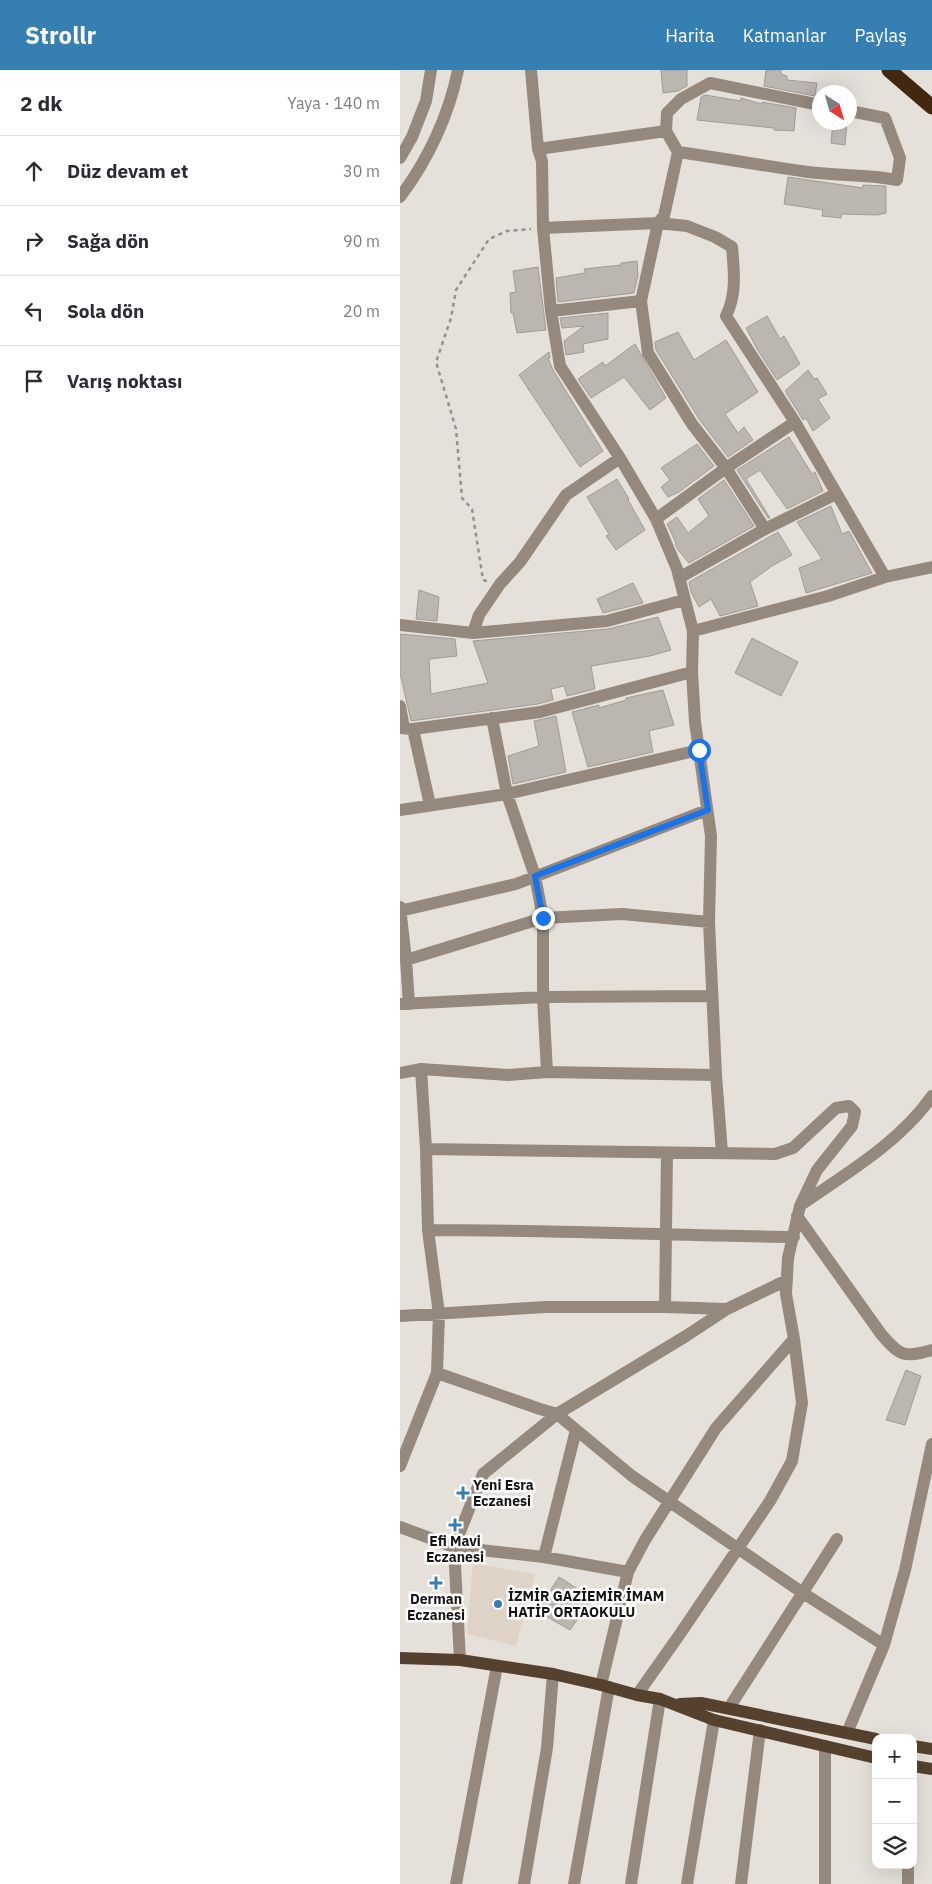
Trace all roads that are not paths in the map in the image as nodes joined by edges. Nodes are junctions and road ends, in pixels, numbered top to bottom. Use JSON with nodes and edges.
{"nodes":[{"id":1,"x":432,"y":70,"type":"edge"},
{"id":2,"x":458,"y":70,"type":"edge"},
{"id":3,"x":530,"y":70,"type":"edge"},
{"id":4,"x":889,"y":70,"type":"edge"},
{"id":5,"x":812,"y":103,"type":"edge"},
{"id":6,"x":932,"y":107,"type":"edge"},
{"id":7,"x":857,"y":112,"type":"edge"},
{"id":8,"x":666,"y":131,"type":"junction"},
{"id":9,"x":538,"y":149,"type":"junction"},
{"id":10,"x":678,"y":152,"type":"junction"},
{"id":11,"x":400,"y":158,"type":"edge"},
{"id":12,"x":400,"y":196,"type":"edge"},
{"id":13,"x":658,"y":223,"type":"junction"},
{"id":14,"x":543,"y":228,"type":"junction"},
{"id":15,"x":641,"y":300,"type":"junction"},
{"id":16,"x":551,"y":311,"type":"junction"},
{"id":17,"x":795,"y":422,"type":"junction"},
{"id":18,"x":620,"y":458,"type":"junction"},
{"id":19,"x":726,"y":468,"type":"junction"},
{"id":20,"x":836,"y":494,"type":"junction"},
{"id":21,"x":656,"y":520,"type":"junction"},
{"id":22,"x":765,"y":529,"type":"junction"},
{"id":23,"x":932,"y":567,"type":"edge"},
{"id":24,"x":679,"y":578,"type":"junction"},
{"id":25,"x":885,"y":578,"type":"junction"},
{"id":26,"x":684,"y":600,"type":"junction"},
{"id":27,"x":400,"y":625,"type":"edge"},
{"id":28,"x":693,"y":631,"type":"junction"},
{"id":29,"x":473,"y":633,"type":"junction"},
{"id":30,"x":692,"y":672,"type":"junction"},
{"id":31,"x":400,"y":706,"type":"edge"},
{"id":32,"x":492,"y":718,"type":"junction"},
{"id":33,"x":405,"y":728,"type":"edge"},
{"id":34,"x":699,"y":750,"type":"junction"},
{"id":35,"x":507,"y":794,"type":"junction"},
{"id":36,"x":430,"y":806,"type":"junction"},
{"id":37,"x":400,"y":810,"type":"edge"},
{"id":38,"x":708,"y":810,"type":"junction"},
{"id":39,"x":535,"y":876,"type":"junction"},
{"id":40,"x":400,"y":907,"type":"edge"},
{"id":41,"x":400,"y":911,"type":"edge"},
{"id":42,"x":543,"y":918,"type":"junction"},
{"id":43,"x":709,"y":922,"type":"junction"},
{"id":44,"x":401,"y":928,"type":"edge"},
{"id":45,"x":406,"y":960,"type":"junction"},
{"id":46,"x":712,"y":996,"type":"junction"},
{"id":47,"x":543,"y":997,"type":"junction"},
{"id":48,"x":405,"y":1004,"type":"edge"},
{"id":49,"x":421,"y":1069,"type":"junction"},
{"id":50,"x":547,"y":1072,"type":"junction"},
{"id":51,"x":400,"y":1073,"type":"edge"},
{"id":52,"x":716,"y":1075,"type":"junction"},
{"id":53,"x":932,"y":1096,"type":"edge"},
{"id":54,"x":426,"y":1149,"type":"junction"},
{"id":55,"x":667,"y":1153,"type":"junction"},
{"id":56,"x":722,"y":1153,"type":"junction"},
{"id":57,"x":798,"y":1211,"type":"junction"},
{"id":58,"x":428,"y":1230,"type":"junction"},
{"id":59,"x":666,"y":1235,"type":"junction"},
{"id":60,"x":794,"y":1237,"type":"junction"},
{"id":61,"x":787,"y":1280,"type":"junction"},
{"id":62,"x":665,"y":1307,"type":"junction"},
{"id":63,"x":727,"y":1309,"type":"junction"},
{"id":64,"x":439,"y":1314,"type":"junction"},
{"id":65,"x":400,"y":1316,"type":"edge"},
{"id":66,"x":794,"y":1339,"type":"junction"},
{"id":67,"x":932,"y":1350,"type":"edge"},
{"id":68,"x":437,"y":1373,"type":"junction"},
{"id":69,"x":557,"y":1414,"type":"junction"},
{"id":70,"x":576,"y":1430,"type":"junction"},
{"id":71,"x":932,"y":1444,"type":"edge"},
{"id":72,"x":400,"y":1466,"type":"edge"},
{"id":73,"x":669,"y":1501,"type":"junction"},
{"id":74,"x":400,"y":1527,"type":"edge"},
{"id":75,"x":837,"y":1539,"type":"dead end"},
{"id":76,"x":454,"y":1547,"type":"junction"},
{"id":77,"x":738,"y":1548,"type":"junction"},
{"id":78,"x":544,"y":1557,"type":"junction"},
{"id":79,"x":628,"y":1572,"type":"junction"},
{"id":80,"x":803,"y":1592,"type":"junction"},
{"id":81,"x":884,"y":1645,"type":"junction"},
{"id":82,"x":400,"y":1658,"type":"edge"},
{"id":83,"x":460,"y":1660,"type":"junction"},
{"id":84,"x":497,"y":1666,"type":"junction"},
{"id":85,"x":553,"y":1674,"type":"junction"},
{"id":86,"x":605,"y":1686,"type":"junction"},
{"id":87,"x":637,"y":1695,"type":"junction"},
{"id":88,"x":660,"y":1699,"type":"junction"},
{"id":89,"x":676,"y":1704,"type":"junction"},
{"id":90,"x":729,"y":1708,"type":"junction"},
{"id":91,"x":714,"y":1720,"type":"junction"},
{"id":92,"x":760,"y":1730,"type":"junction"},
{"id":93,"x":847,"y":1733,"type":"junction"},
{"id":94,"x":872,"y":1738,"type":"edge"},
{"id":95,"x":917,"y":1747,"type":"edge"},
{"id":96,"x":825,"y":1748,"type":"junction"},
{"id":97,"x":932,"y":1749,"type":"edge"},
{"id":98,"x":872,"y":1757,"type":"edge"},
{"id":99,"x":917,"y":1767,"type":"edge"},
{"id":100,"x":932,"y":1769,"type":"edge"},
{"id":101,"x":908,"y":1869,"type":"edge"},
{"id":102,"x":456,"y":1884,"type":"edge"},
{"id":103,"x":524,"y":1884,"type":"edge"},
{"id":104,"x":574,"y":1884,"type":"edge"},
{"id":105,"x":631,"y":1884,"type":"edge"},
{"id":106,"x":687,"y":1884,"type":"edge"},
{"id":107,"x":741,"y":1884,"type":"edge"},
{"id":108,"x":825,"y":1884,"type":"edge"},
{"id":109,"x":908,"y":1884,"type":"edge"}],
"edges":[{"from":1,"to":11,"type":"street"},
{"from":2,"to":12,"type":"street"},
{"from":3,"to":9,"type":"street"},
{"from":4,"to":6,"type":"highway"},
{"from":5,"to":8,"type":"street"},
{"from":7,"to":10,"type":"street"},
{"from":8,"to":9,"type":"street"},
{"from":8,"to":10,"type":"street"},
{"from":9,"to":14,"type":"street"},
{"from":10,"to":13,"type":"street"},
{"from":13,"to":14,"type":"street"},
{"from":13,"to":15,"type":"street"},
{"from":13,"to":17,"type":"street"},
{"from":14,"to":16,"type":"street"},
{"from":15,"to":16,"type":"street"},
{"from":15,"to":19,"type":"street"},
{"from":16,"to":18,"type":"street"},
{"from":17,"to":19,"type":"street"},
{"from":17,"to":20,"type":"street"},
{"from":18,"to":21,"type":"street"},
{"from":18,"to":29,"type":"street"},
{"from":19,"to":21,"type":"street"},
{"from":19,"to":22,"type":"street"},
{"from":20,"to":22,"type":"street"},
{"from":20,"to":25,"type":"street"},
{"from":21,"to":24,"type":"street"},
{"from":22,"to":24,"type":"street"},
{"from":23,"to":25,"type":"street"},
{"from":24,"to":26,"type":"street"},
{"from":25,"to":28,"type":"street"},
{"from":26,"to":28,"type":"street"},
{"from":26,"to":29,"type":"street"},
{"from":27,"to":29,"type":"street"},
{"from":28,"to":30,"type":"street"},
{"from":30,"to":32,"type":"street"},
{"from":30,"to":34,"type":"street"},
{"from":31,"to":33,"type":"street"},
{"from":32,"to":33,"type":"street"},
{"from":32,"to":35,"type":"street"},
{"from":33,"to":36,"type":"street"},
{"from":34,"to":35,"type":"street"},
{"from":34,"to":38,"type":"street"},
{"from":35,"to":36,"type":"street"},
{"from":35,"to":39,"type":"street"},
{"from":36,"to":37,"type":"street"},
{"from":38,"to":39,"type":"street"},
{"from":38,"to":43,"type":"street"},
{"from":39,"to":41,"type":"street"},
{"from":39,"to":42,"type":"street"},
{"from":40,"to":41,"type":"street"},
{"from":41,"to":44,"type":"street"},
{"from":42,"to":43,"type":"street"},
{"from":42,"to":45,"type":"street"},
{"from":42,"to":47,"type":"street"},
{"from":43,"to":46,"type":"street"},
{"from":44,"to":45,"type":"street"},
{"from":45,"to":48,"type":"street"},
{"from":46,"to":47,"type":"street"},
{"from":46,"to":52,"type":"street"},
{"from":47,"to":48,"type":"street"},
{"from":47,"to":50,"type":"street"},
{"from":49,"to":50,"type":"street"},
{"from":49,"to":51,"type":"street"},
{"from":49,"to":54,"type":"street"},
{"from":50,"to":52,"type":"street"},
{"from":52,"to":56,"type":"street"},
{"from":53,"to":57,"type":"street"},
{"from":54,"to":55,"type":"street"},
{"from":54,"to":58,"type":"street"},
{"from":55,"to":56,"type":"street"},
{"from":55,"to":59,"type":"street"},
{"from":56,"to":57,"type":"street"},
{"from":57,"to":60,"type":"street"},
{"from":57,"to":67,"type":"street"},
{"from":58,"to":59,"type":"street"},
{"from":58,"to":64,"type":"street"},
{"from":59,"to":60,"type":"street"},
{"from":59,"to":62,"type":"street"},
{"from":60,"to":61,"type":"street"},
{"from":61,"to":63,"type":"street"},
{"from":61,"to":66,"type":"street"},
{"from":62,"to":63,"type":"street"},
{"from":62,"to":64,"type":"street"},
{"from":63,"to":69,"type":"street"},
{"from":64,"to":65,"type":"street"},
{"from":64,"to":68,"type":"street"},
{"from":66,"to":73,"type":"street"},
{"from":66,"to":77,"type":"street"},
{"from":68,"to":69,"type":"street"},
{"from":68,"to":72,"type":"street"},
{"from":69,"to":70,"type":"street"},
{"from":69,"to":76,"type":"street"},
{"from":70,"to":73,"type":"street"},
{"from":70,"to":78,"type":"street"},
{"from":71,"to":81,"type":"street"},
{"from":73,"to":77,"type":"street"},
{"from":73,"to":79,"type":"street"},
{"from":74,"to":76,"type":"street"},
{"from":75,"to":80,"type":"street"},
{"from":76,"to":78,"type":"street"},
{"from":76,"to":83,"type":"street"},
{"from":77,"to":80,"type":"street"},
{"from":77,"to":87,"type":"street"},
{"from":78,"to":79,"type":"street"},
{"from":79,"to":86,"type":"street"},
{"from":80,"to":81,"type":"street"},
{"from":80,"to":90,"type":"street"},
{"from":81,"to":93,"type":"street"},
{"from":82,"to":83,"type":"main road"},
{"from":83,"to":84,"type":"main road"},
{"from":84,"to":85,"type":"main road"},
{"from":84,"to":102,"type":"street"},
{"from":85,"to":86,"type":"main road"},
{"from":85,"to":103,"type":"street"},
{"from":86,"to":87,"type":"main road"},
{"from":86,"to":104,"type":"street"},
{"from":87,"to":88,"type":"main road"},
{"from":88,"to":89,"type":"main road"},
{"from":88,"to":105,"type":"street"},
{"from":89,"to":90,"type":"main road"},
{"from":89,"to":91,"type":"main road"},
{"from":90,"to":93,"type":"main road"},
{"from":91,"to":92,"type":"main road"},
{"from":91,"to":106,"type":"street"},
{"from":92,"to":96,"type":"main road"},
{"from":92,"to":107,"type":"street"},
{"from":93,"to":94,"type":"main road"},
{"from":95,"to":97,"type":"main road"},
{"from":96,"to":98,"type":"main road"},
{"from":96,"to":108,"type":"street"},
{"from":99,"to":100,"type":"main road"},
{"from":101,"to":109,"type":"street"}]}
